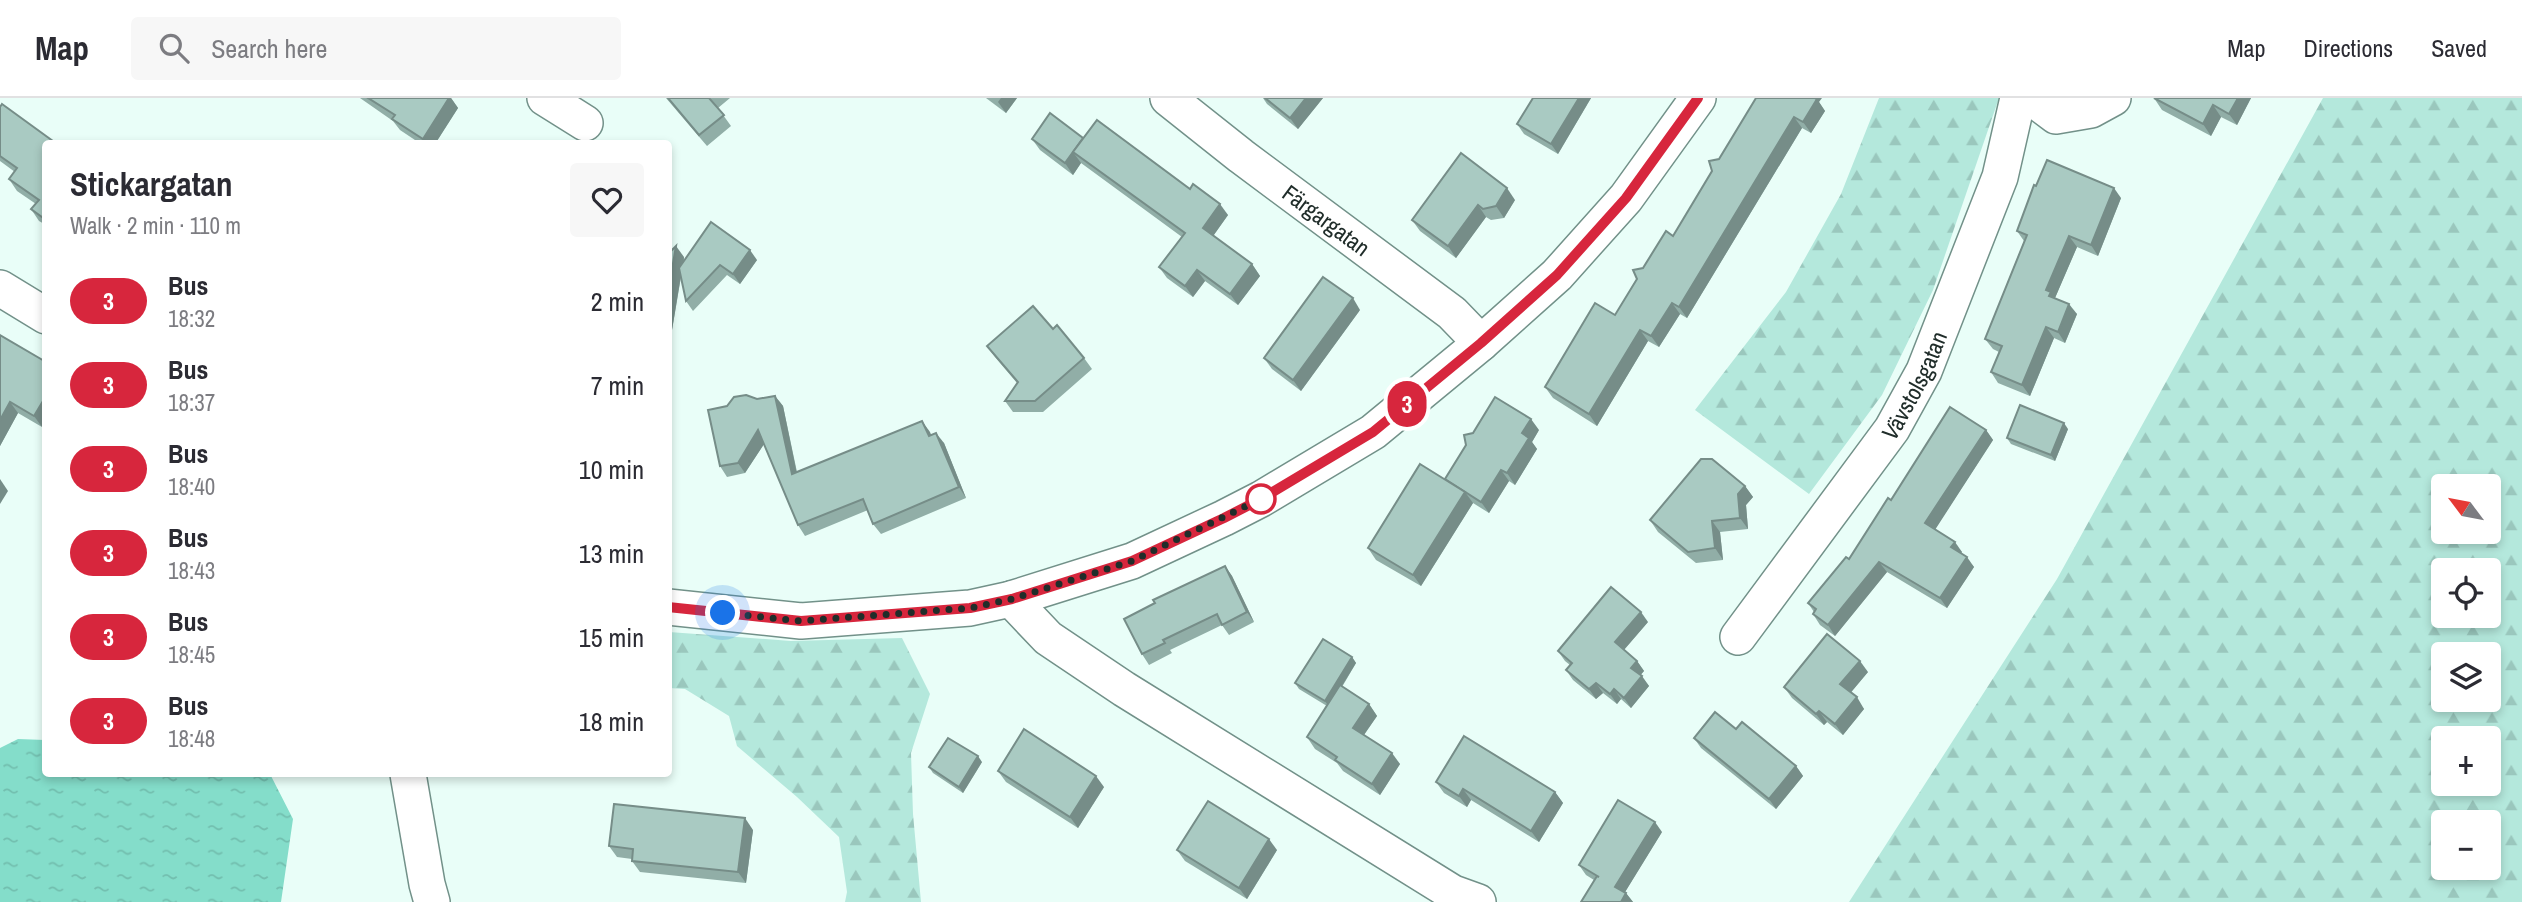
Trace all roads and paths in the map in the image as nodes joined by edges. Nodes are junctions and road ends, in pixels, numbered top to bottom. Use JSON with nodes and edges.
{"nodes":[{"id":1,"x":545,"y":98,"type":"edge"},
{"id":2,"x":1168,"y":98,"type":"edge"},
{"id":3,"x":1698,"y":98,"type":"edge"},
{"id":4,"x":2018,"y":98,"type":"edge"},
{"id":5,"x":2032,"y":98,"type":"edge"},
{"id":6,"x":2113,"y":98,"type":"edge"},
{"id":7,"x":584,"y":123,"type":"dead end"},
{"id":8,"x":0,"y":288,"type":"edge"},
{"id":9,"x":42,"y":314,"type":"edge"},
{"id":10,"x":1481,"y":343,"type":"junction"},
{"id":11,"x":1012,"y":599,"type":"junction"},
{"id":12,"x":672,"y":607,"type":"edge"},
{"id":13,"x":1738,"y":637,"type":"dead end"},
{"id":14,"x":409,"y":777,"type":"edge"},
{"id":15,"x":432,"y":902,"type":"edge"},
{"id":16,"x":1478,"y":902,"type":"edge"}],
"edges":[{"from":1,"to":7,"type":"street"},
{"from":2,"to":10,"type":"street","name":"Färgargatan"},
{"from":3,"to":10,"type":"street"},
{"from":4,"to":13,"type":"street","name":"Vävstolsgatan"},
{"from":5,"to":6,"type":"street"},
{"from":8,"to":9,"type":"street"},
{"from":10,"to":11,"type":"street"},
{"from":11,"to":12,"type":"street"},
{"from":11,"to":16,"type":"street"},
{"from":14,"to":15,"type":"street"}]}
